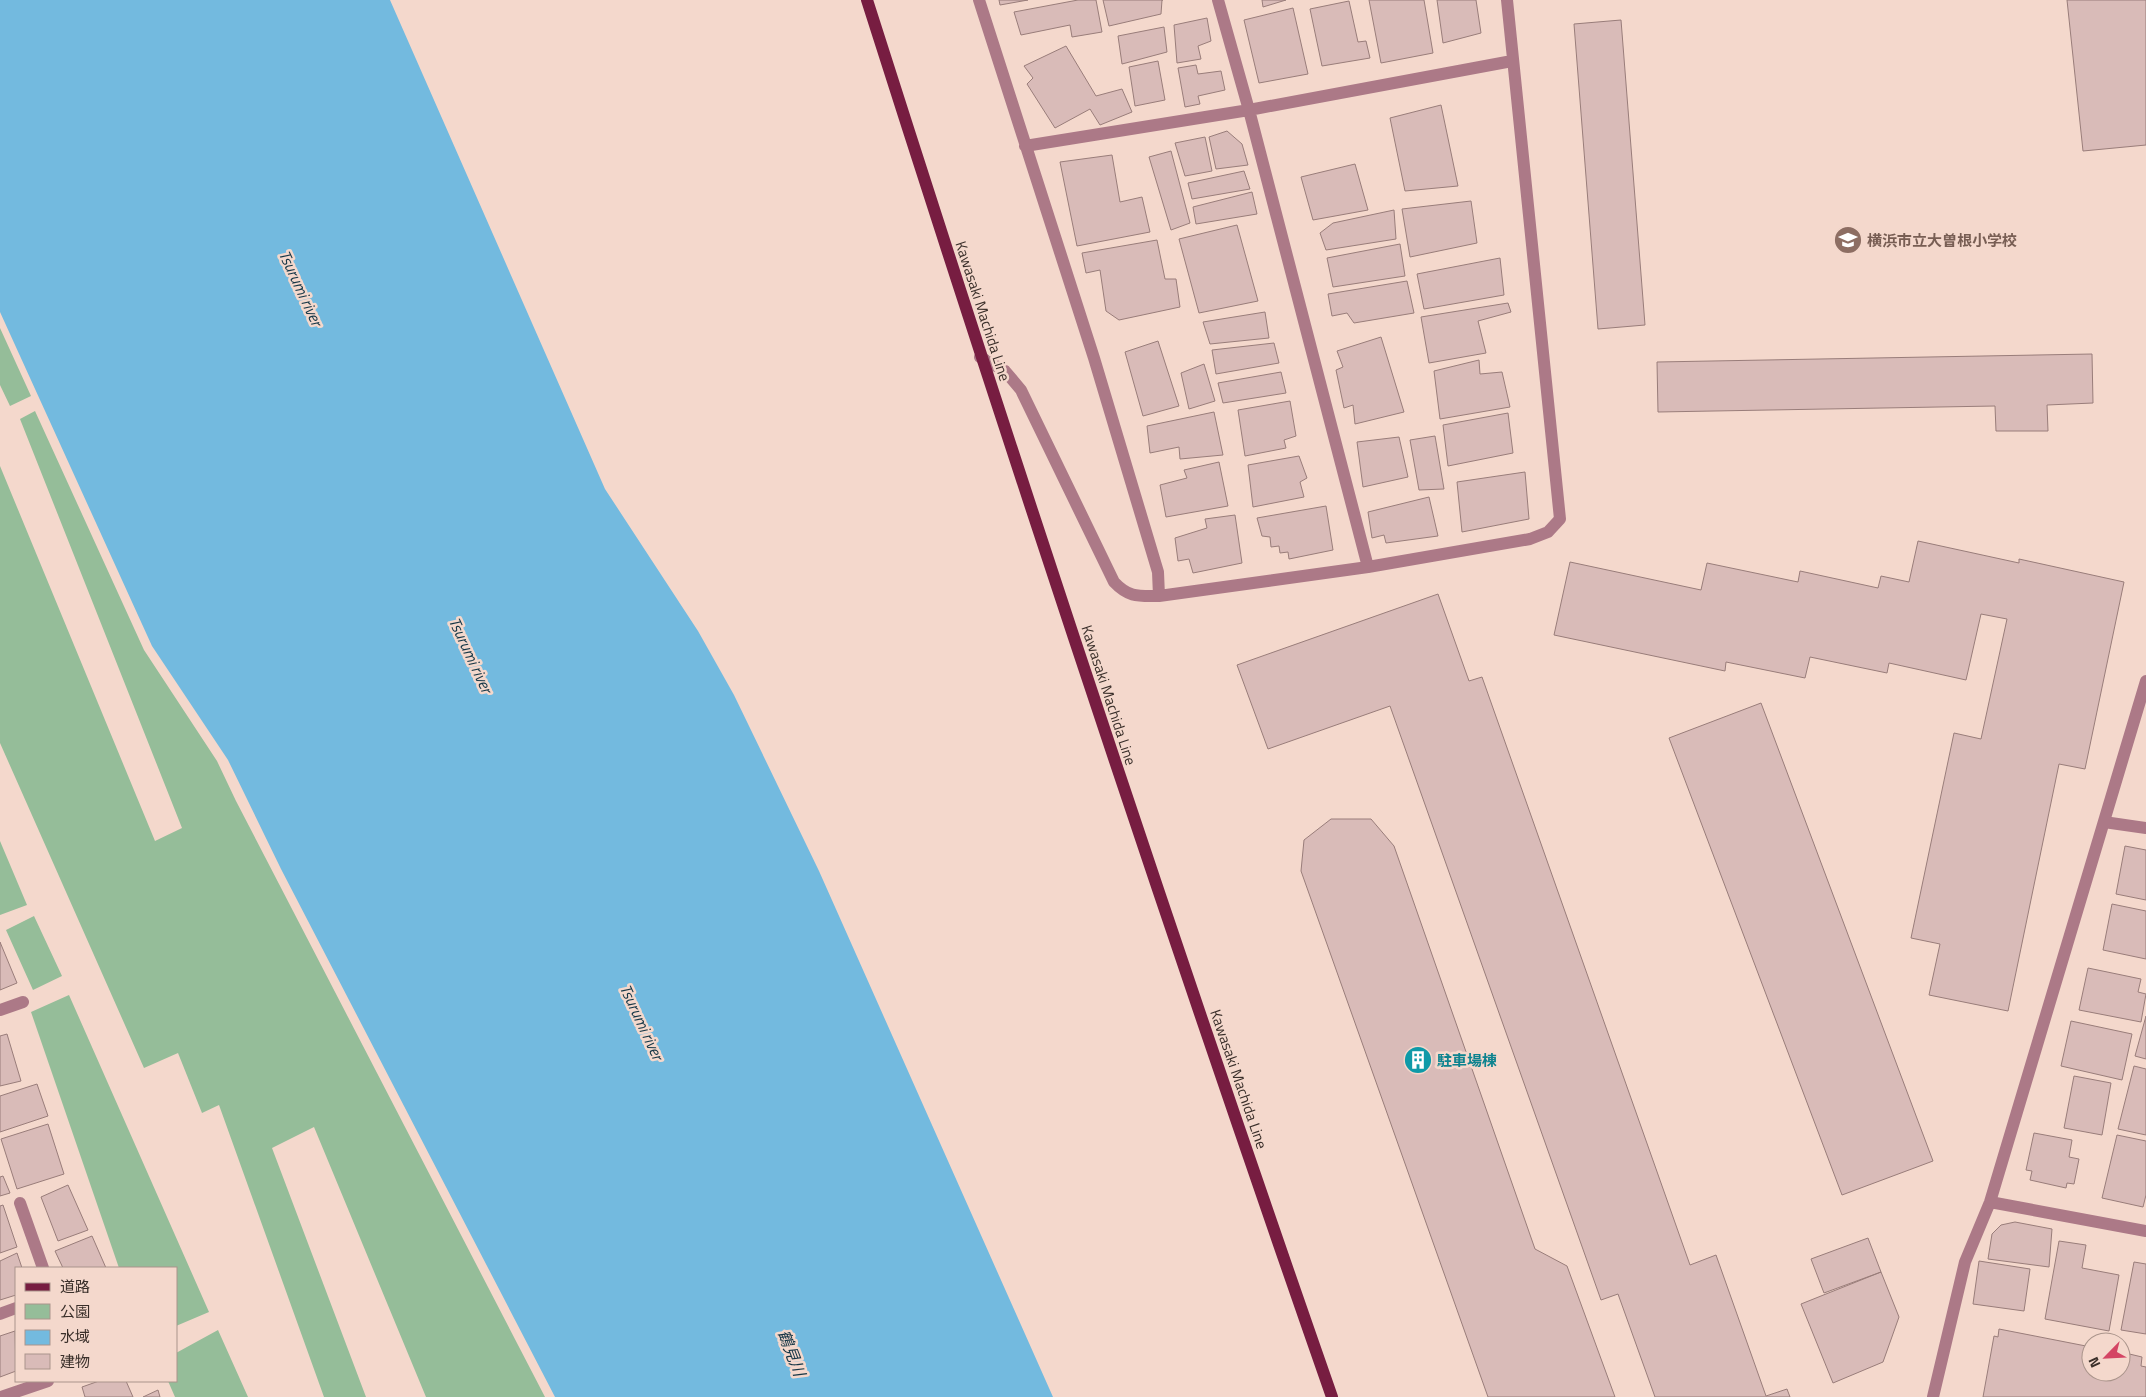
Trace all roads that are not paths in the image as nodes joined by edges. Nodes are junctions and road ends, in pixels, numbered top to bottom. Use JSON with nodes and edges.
{"nodes":[{"id":1,"x":867,"y":0,"type":"edge"},
{"id":2,"x":978,"y":0,"type":"edge"},
{"id":3,"x":1218,"y":0,"type":"edge"},
{"id":4,"x":1507,"y":0,"type":"edge"},
{"id":5,"x":1512,"y":61,"type":"junction"},
{"id":6,"x":1250,"y":110,"type":"junction"},
{"id":7,"x":1025,"y":146,"type":"junction"},
{"id":8,"x":980,"y":357,"type":"junction"},
{"id":9,"x":1368,"y":567,"type":"junction"},
{"id":10,"x":1159,"y":596,"type":"junction"},
{"id":11,"x":2146,"y":681,"type":"edge"},
{"id":12,"x":2104,"y":822,"type":"junction"},
{"id":13,"x":2146,"y":828,"type":"edge"},
{"id":14,"x":23,"y":1002,"type":"dead end"},
{"id":15,"x":0,"y":1010,"type":"edge"},
{"id":16,"x":1990,"y":1202,"type":"junction"},
{"id":17,"x":20,"y":1203,"type":"dead end"},
{"id":18,"x":2146,"y":1232,"type":"edge"},
{"id":19,"x":43,"y":1267,"type":"edge"},
{"id":20,"x":15,"y":1308,"type":"edge"},
{"id":21,"x":0,"y":1314,"type":"edge"},
{"id":22,"x":45,"y":1382,"type":"edge"},
{"id":23,"x":2,"y":1397,"type":"edge"},
{"id":24,"x":1332,"y":1397,"type":"edge"},
{"id":25,"x":1933,"y":1397,"type":"edge"}],
"edges":[{"from":1,"to":8,"type":"main road","name":"Kawasaki Machida Line"},
{"from":2,"to":7,"type":"street"},
{"from":3,"to":6,"type":"street"},
{"from":4,"to":5,"type":"street"},
{"from":5,"to":6,"type":"street"},
{"from":5,"to":9,"type":"street"},
{"from":6,"to":7,"type":"street"},
{"from":6,"to":9,"type":"street"},
{"from":7,"to":10,"type":"street"},
{"from":8,"to":10,"type":"street"},
{"from":8,"to":24,"type":"main road","name":"Kawasaki Machida Line"},
{"from":9,"to":10,"type":"street"},
{"from":11,"to":12,"type":"street"},
{"from":12,"to":13,"type":"street"},
{"from":12,"to":16,"type":"street"},
{"from":14,"to":15,"type":"street"},
{"from":16,"to":18,"type":"street"},
{"from":16,"to":25,"type":"street"},
{"from":17,"to":19,"type":"street"},
{"from":20,"to":21,"type":"street"},
{"from":22,"to":23,"type":"street"}]}
